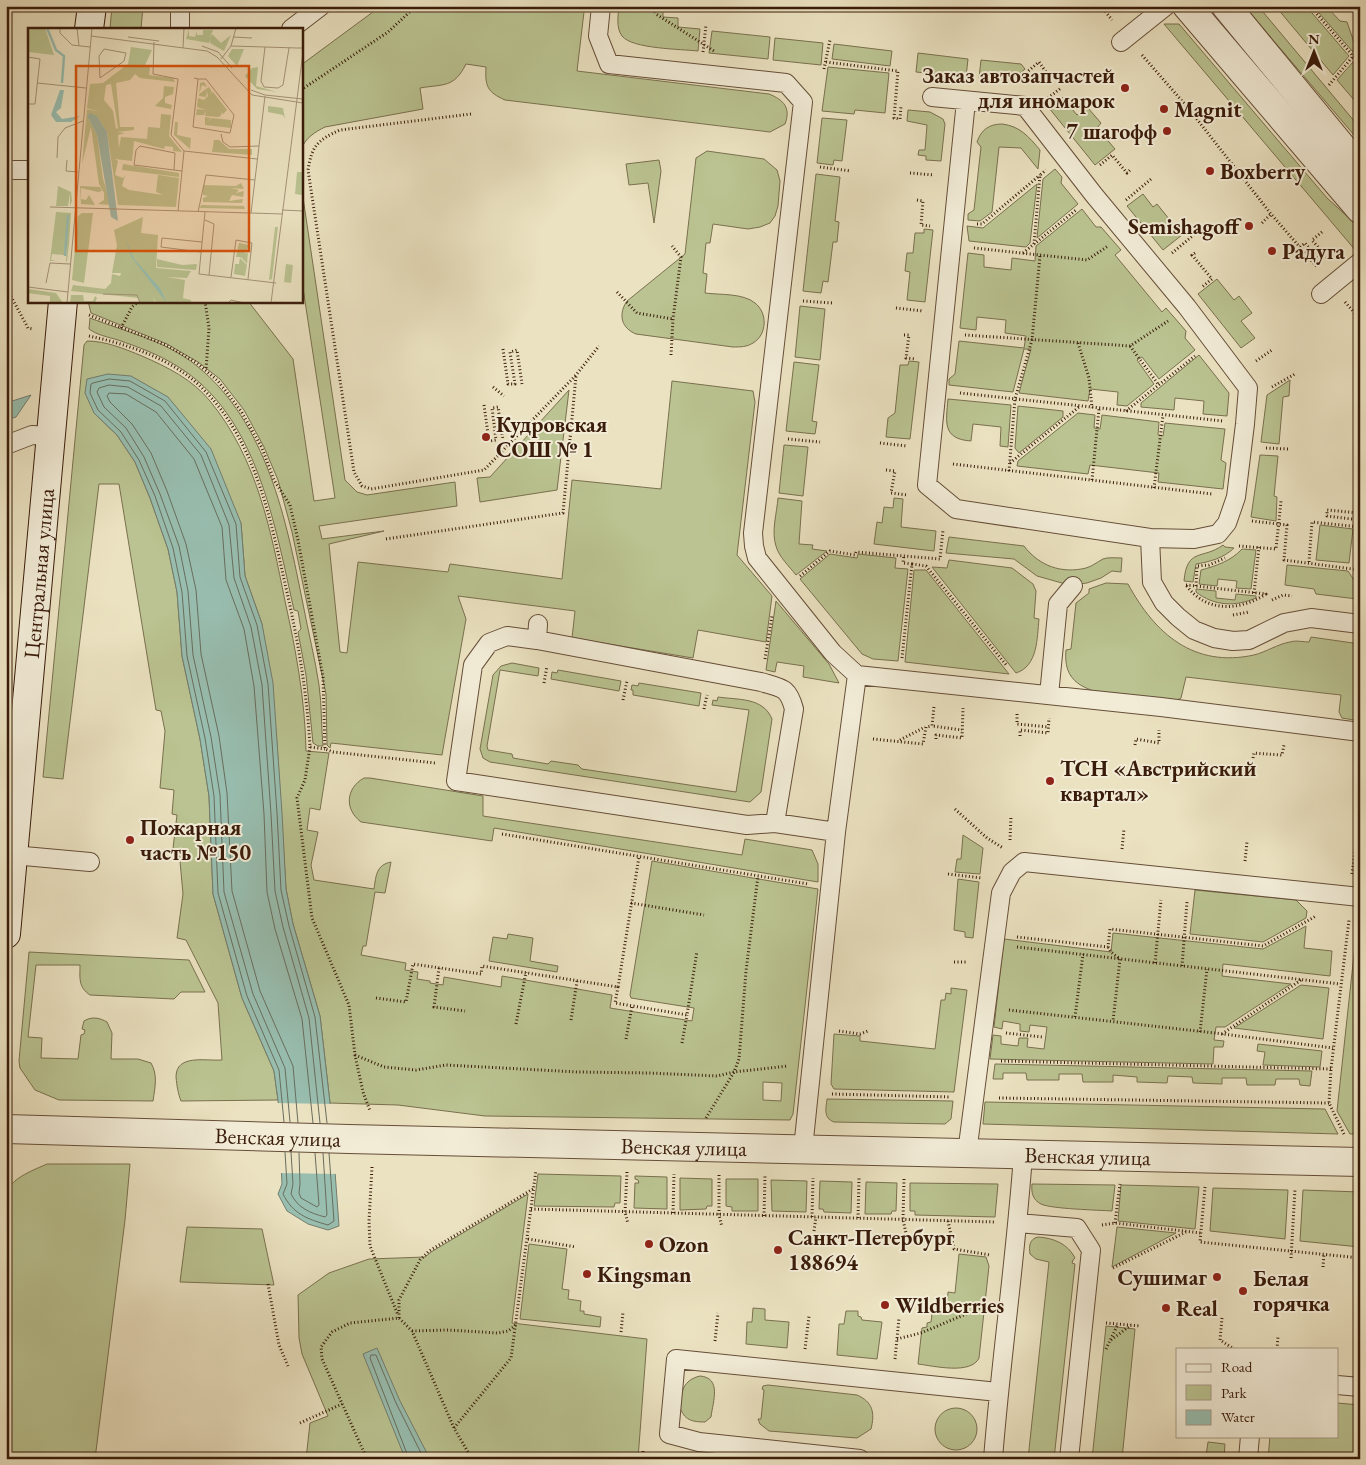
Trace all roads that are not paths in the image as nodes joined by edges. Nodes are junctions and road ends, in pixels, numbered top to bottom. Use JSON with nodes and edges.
{"nodes":[{"id":1,"x":92,"y":6,"type":"edge"},
{"id":2,"x":180,"y":6,"type":"edge"},
{"id":3,"x":321,"y":6,"type":"edge"},
{"id":4,"x":601,"y":6,"type":"edge"},
{"id":5,"x":1166,"y":6,"type":"edge"},
{"id":6,"x":1187,"y":6,"type":"edge"},
{"id":7,"x":1226,"y":6,"type":"edge"},
{"id":8,"x":90,"y":28,"type":"edge"},
{"id":9,"x":180,"y":28,"type":"edge"},
{"id":10,"x":292,"y":28,"type":"edge"},
{"id":11,"x":1121,"y":42,"type":"dead end"},
{"id":12,"x":932,"y":97,"type":"dead end"},
{"id":13,"x":966,"y":101,"type":"junction"},
{"id":14,"x":1360,"y":169,"type":"edge"},
{"id":15,"x":6,"y":170,"type":"edge"},
{"id":16,"x":28,"y":170,"type":"edge"},
{"id":17,"x":1360,"y":209,"type":"edge"},
{"id":18,"x":1360,"y":262,"type":"edge"},
{"id":19,"x":1321,"y":294,"type":"dead end"},
{"id":20,"x":73,"y":306,"type":"edge"},
{"id":21,"x":51,"y":436,"type":"junction"},
{"id":22,"x":6,"y":445,"type":"edge"},
{"id":23,"x":1150,"y":538,"type":"junction"},
{"id":24,"x":1073,"y":586,"type":"dead end"},
{"id":25,"x":1360,"y":624,"type":"edge"},
{"id":26,"x":857,"y":675,"type":"junction"},
{"id":27,"x":1049,"y":695,"type":"junction"},
{"id":28,"x":1360,"y":732,"type":"edge"},
{"id":29,"x":775,"y":823,"type":"junction"},
{"id":30,"x":836,"y":832,"type":"junction"},
{"id":31,"x":11,"y":844,"type":"edge"},
{"id":32,"x":90,"y":862,"type":"dead end"},
{"id":33,"x":1355,"y":897,"type":"edge"},
{"id":34,"x":6,"y":934,"type":"edge"},
{"id":35,"x":6,"y":1129,"type":"edge"},
{"id":36,"x":802,"y":1149,"type":"junction"},
{"id":37,"x":967,"y":1153,"type":"junction"},
{"id":38,"x":1023,"y":1155,"type":"junction"},
{"id":39,"x":1360,"y":1162,"type":"edge"},
{"id":40,"x":1018,"y":1223,"type":"junction"},
{"id":41,"x":1338,"y":1385,"type":"edge"},
{"id":42,"x":1360,"y":1387,"type":"edge"},
{"id":43,"x":998,"y":1392,"type":"junction"},
{"id":44,"x":1250,"y":1438,"type":"edge"},
{"id":45,"x":860,"y":1459,"type":"edge"},
{"id":46,"x":993,"y":1459,"type":"edge"},
{"id":47,"x":1070,"y":1459,"type":"edge"},
{"id":48,"x":1248,"y":1459,"type":"edge"}],
"edges":[{"from":1,"to":8,"type":"street"},
{"from":2,"to":9,"type":"lane"},
{"from":3,"to":10,"type":"lane"},
{"from":4,"to":26,"type":"lane"},
{"from":5,"to":11,"type":"lane"},
{"from":6,"to":17,"type":"street"},
{"from":7,"to":14,"type":"street"},
{"from":12,"to":13,"type":"lane"},
{"from":13,"to":23,"type":"lane"},
{"from":13,"to":23,"type":"lane"},
{"from":15,"to":16,"type":"lane"},
{"from":18,"to":19,"type":"lane"},
{"from":20,"to":21,"type":"street","name":"Центральная улица"},
{"from":21,"to":22,"type":"lane"},
{"from":21,"to":31,"type":"street","name":"Центральная улица"},
{"from":23,"to":25,"type":"lane"},
{"from":24,"to":27,"type":"lane"},
{"from":26,"to":27,"type":"lane"},
{"from":26,"to":30,"type":"lane"},
{"from":27,"to":28,"type":"lane"},
{"from":29,"to":29,"type":"lane"},
{"from":29,"to":30,"type":"lane"},
{"from":30,"to":36,"type":"lane"},
{"from":31,"to":32,"type":"lane"},
{"from":31,"to":34,"type":"street","name":"Центральная улица"},
{"from":33,"to":37,"type":"lane"},
{"from":35,"to":36,"type":"street","name":"Венская улица"},
{"from":36,"to":37,"type":"street","name":"Венская улица"},
{"from":37,"to":38,"type":"street","name":"Венская улица"},
{"from":38,"to":39,"type":"street","name":"Венская улица"},
{"from":38,"to":40,"type":"lane"},
{"from":40,"to":43,"type":"lane"},
{"from":40,"to":47,"type":"lane"},
{"from":41,"to":42,"type":"lane"},
{"from":43,"to":45,"type":"lane"},
{"from":43,"to":46,"type":"lane"},
{"from":44,"to":48,"type":"lane"}]}
